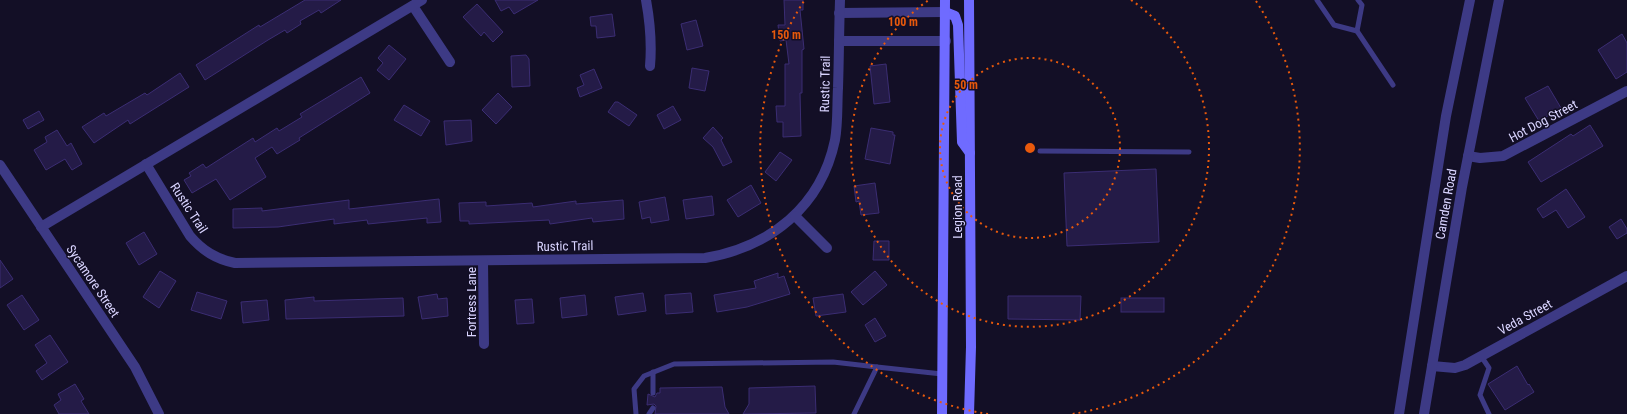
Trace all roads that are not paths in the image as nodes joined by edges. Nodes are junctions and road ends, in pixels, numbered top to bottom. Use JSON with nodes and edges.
{"nodes":[{"id":1,"x":422,"y":0,"type":"edge"},
{"id":2,"x":646,"y":0,"type":"edge"},
{"id":3,"x":840,"y":0,"type":"edge"},
{"id":4,"x":945,"y":0,"type":"edge"},
{"id":5,"x":968,"y":0,"type":"edge"},
{"id":6,"x":1317,"y":0,"type":"edge"},
{"id":7,"x":1358,"y":0,"type":"edge"},
{"id":8,"x":1470,"y":0,"type":"edge"},
{"id":9,"x":1499,"y":0,"type":"edge"},
{"id":10,"x":413,"y":6,"type":"junction"},
{"id":11,"x":945,"y":12,"type":"junction"},
{"id":12,"x":839,"y":13,"type":"junction"},
{"id":13,"x":1357,"y":31,"type":"junction"},
{"id":14,"x":839,"y":41,"type":"junction"},
{"id":15,"x":946,"y":41,"type":"junction"},
{"id":16,"x":450,"y":62,"type":"dead end"},
{"id":17,"x":650,"y":66,"type":"dead end"},
{"id":18,"x":1393,"y":85,"type":"dead end"},
{"id":19,"x":1627,"y":92,"type":"edge"},
{"id":20,"x":1040,"y":151,"type":"dead end"},
{"id":21,"x":1189,"y":152,"type":"dead end"},
{"id":22,"x":970,"y":153,"type":"junction"},
{"id":23,"x":1468,"y":156,"type":"junction"},
{"id":24,"x":146,"y":164,"type":"junction"},
{"id":25,"x":0,"y":165,"type":"edge"},
{"id":26,"x":795,"y":216,"type":"junction"},
{"id":27,"x":41,"y":227,"type":"junction"},
{"id":28,"x":827,"y":248,"type":"dead end"},
{"id":29,"x":483,"y":260,"type":"junction"},
{"id":30,"x":1627,"y":276,"type":"edge"},
{"id":31,"x":484,"y":344,"type":"dead end"},
{"id":32,"x":1482,"y":356,"type":"junction"},
{"id":33,"x":1432,"y":366,"type":"junction"},
{"id":34,"x":877,"y":367,"type":"junction"},
{"id":35,"x":653,"y":372,"type":"junction"},
{"id":36,"x":942,"y":374,"type":"junction"},
{"id":37,"x":653,"y":393,"type":"dead end"},
{"id":38,"x":653,"y":408,"type":"dead end"},
{"id":39,"x":159,"y":414,"type":"edge"},
{"id":40,"x":636,"y":414,"type":"edge"},
{"id":41,"x":649,"y":414,"type":"edge"},
{"id":42,"x":854,"y":414,"type":"edge"},
{"id":43,"x":942,"y":414,"type":"edge"},
{"id":44,"x":969,"y":414,"type":"edge"},
{"id":45,"x":1399,"y":414,"type":"edge"},
{"id":46,"x":1424,"y":414,"type":"edge"},
{"id":47,"x":1489,"y":414,"type":"edge"}],
"edges":[{"from":1,"to":10,"type":"street"},
{"from":2,"to":17,"type":"street"},
{"from":3,"to":12,"type":"street","name":"Rustic Trail"},
{"from":4,"to":11,"type":"main road","name":"Legion Road"},
{"from":5,"to":22,"type":"main road","name":"Legion Road"},
{"from":6,"to":13,"type":"lane"},
{"from":7,"to":13,"type":"lane"},
{"from":8,"to":45,"type":"street","name":"Camden Road"},
{"from":9,"to":23,"type":"street","name":"Camden Road"},
{"from":10,"to":16,"type":"street"},
{"from":10,"to":24,"type":"street"},
{"from":11,"to":12,"type":"street"},
{"from":11,"to":15,"type":"main road","name":"Legion Road"},
{"from":11,"to":22,"type":"main road"},
{"from":12,"to":14,"type":"street","name":"Rustic Trail"},
{"from":13,"to":18,"type":"lane"},
{"from":14,"to":15,"type":"street"},
{"from":14,"to":26,"type":"street","name":"Rustic Trail"},
{"from":15,"to":36,"type":"main road","name":"Legion Road"},
{"from":19,"to":23,"type":"street","name":"Hot Dog Street"},
{"from":20,"to":21,"type":"lane"},
{"from":22,"to":44,"type":"main road","name":"Legion Road"},
{"from":23,"to":33,"type":"street","name":"Camden Road"},
{"from":24,"to":27,"type":"street"},
{"from":24,"to":29,"type":"street","name":"Rustic Trail"},
{"from":25,"to":27,"type":"street","name":"Sycamore Street"},
{"from":26,"to":28,"type":"street"},
{"from":26,"to":29,"type":"street","name":"Rustic Trail"},
{"from":27,"to":39,"type":"street","name":"Sycamore Street"},
{"from":29,"to":31,"type":"street","name":"Fortress Lane"},
{"from":30,"to":32,"type":"street","name":"Veda Street"},
{"from":32,"to":33,"type":"street","name":"Veda Street"},
{"from":32,"to":47,"type":"lane"},
{"from":33,"to":46,"type":"street","name":"Camden Road"},
{"from":34,"to":35,"type":"lane"},
{"from":34,"to":36,"type":"lane"},
{"from":34,"to":42,"type":"lane"},
{"from":35,"to":37,"type":"lane"},
{"from":35,"to":40,"type":"lane"},
{"from":36,"to":43,"type":"main road","name":"Legion Road"},
{"from":38,"to":41,"type":"lane"}]}
